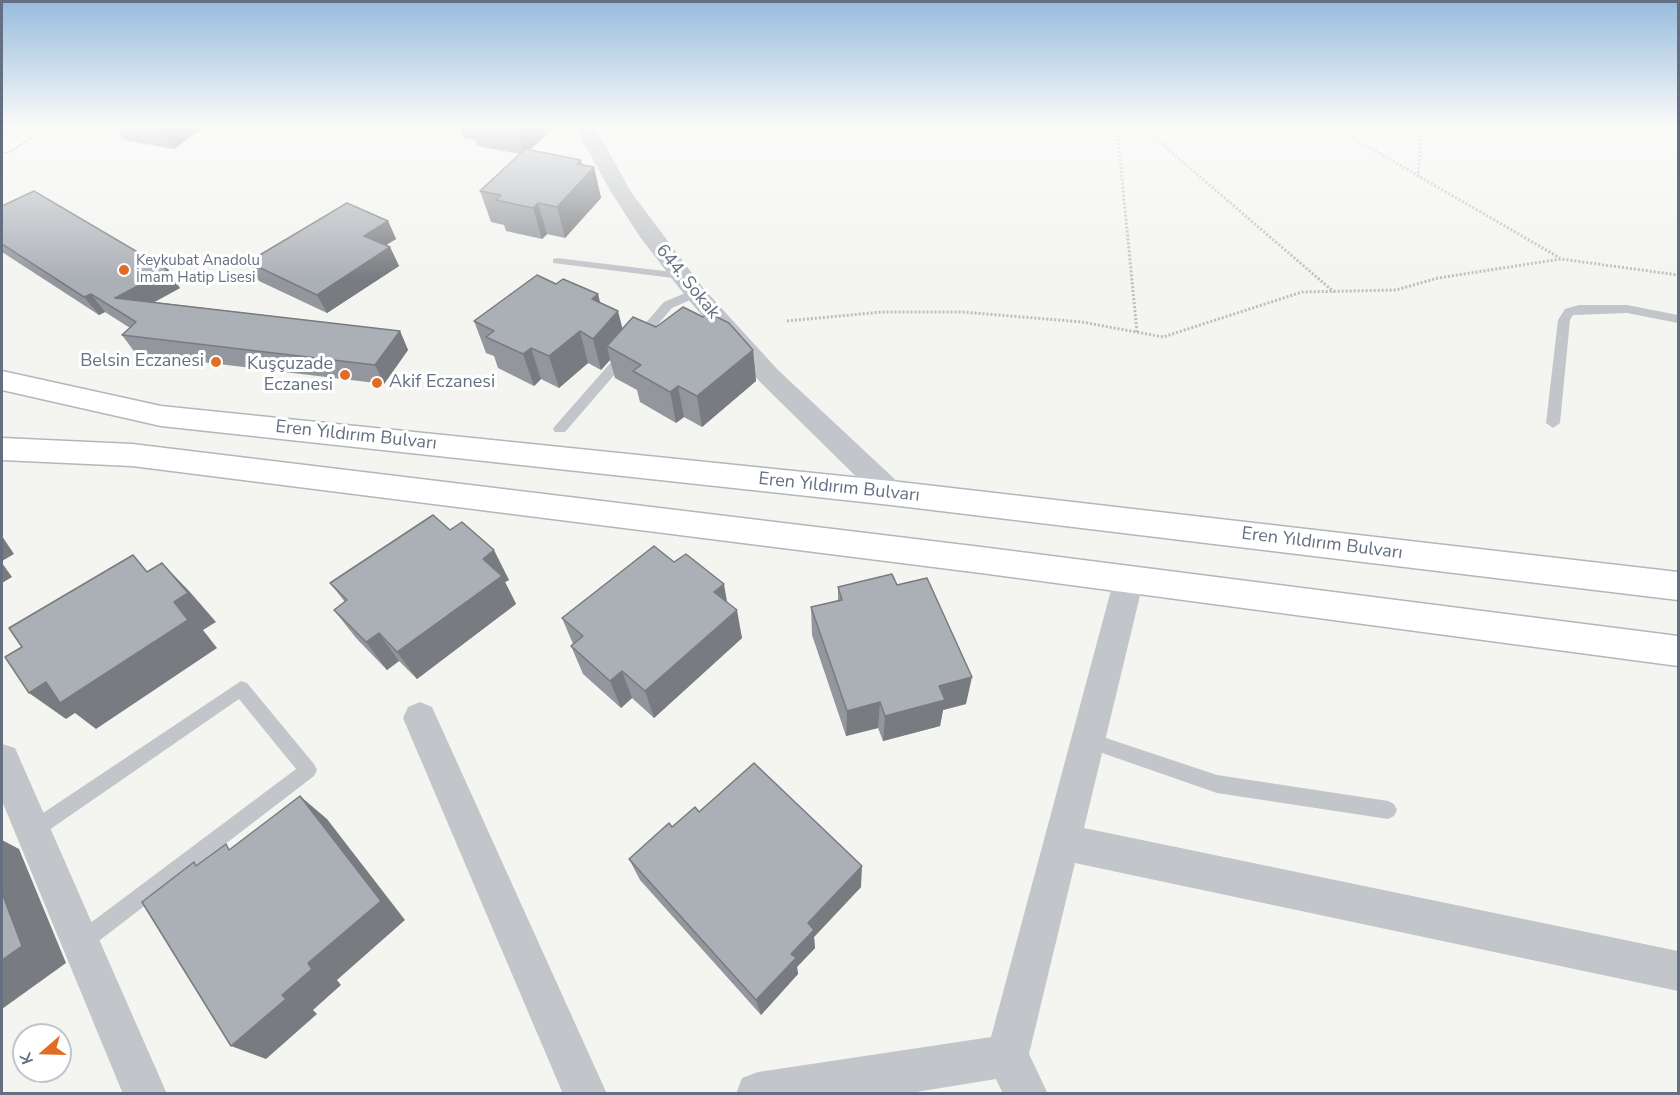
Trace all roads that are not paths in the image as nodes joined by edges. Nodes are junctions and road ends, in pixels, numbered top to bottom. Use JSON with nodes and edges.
{"nodes":[{"id":1,"x":613,"y":178,"type":"edge"},
{"id":2,"x":557,"y":261,"type":"dead end"},
{"id":3,"x":688,"y":284,"type":"junction"},
{"id":4,"x":1678,"y":319,"type":"edge"},
{"id":5,"x":2,"y":381,"type":"edge"},
{"id":6,"x":1553,"y":423,"type":"dead end"},
{"id":7,"x":560,"y":429,"type":"dead end"},
{"id":8,"x":2,"y":449,"type":"edge"},
{"id":9,"x":891,"y":493,"type":"junction"},
{"id":10,"x":1129,"y":579,"type":"junction"},
{"id":11,"x":1678,"y":586,"type":"edge"},
{"id":12,"x":1678,"y":651,"type":"edge"},
{"id":13,"x":420,"y":718,"type":"dead end"},
{"id":14,"x":1088,"y":740,"type":"junction"},
{"id":15,"x":2,"y":760,"type":"edge"},
{"id":16,"x":1388,"y":810,"type":"dead end"},
{"id":17,"x":32,"y":831,"type":"junction"},
{"id":18,"x":1062,"y":842,"type":"junction"},
{"id":19,"x":80,"y":943,"type":"junction"},
{"id":20,"x":1678,"y":971,"type":"edge"},
{"id":21,"x":1007,"y":1056,"type":"junction"},
{"id":22,"x":145,"y":1094,"type":"edge"},
{"id":23,"x":585,"y":1094,"type":"edge"},
{"id":24,"x":758,"y":1094,"type":"edge"},
{"id":25,"x":1026,"y":1094,"type":"edge"}],
"edges":[{"from":1,"to":3,"type":"street","name":"644. Sokak"},
{"from":2,"to":3,"type":"lane"},
{"from":3,"to":7,"type":"lane"},
{"from":3,"to":9,"type":"street","name":"644. Sokak"},
{"from":4,"to":6,"type":"lane"},
{"from":5,"to":9,"type":"main road","name":"Eren Yıldırım Bulvarı"},
{"from":8,"to":10,"type":"main road"},
{"from":9,"to":11,"type":"main road","name":"Eren Yıldırım Bulvarı"},
{"from":10,"to":12,"type":"main road"},
{"from":10,"to":14,"type":"street"},
{"from":13,"to":23,"type":"street"},
{"from":14,"to":16,"type":"lane"},
{"from":14,"to":18,"type":"street"},
{"from":15,"to":17,"type":"street"},
{"from":17,"to":19,"type":"street"},
{"from":17,"to":19,"type":"lane"},
{"from":18,"to":20,"type":"street"},
{"from":18,"to":21,"type":"street"},
{"from":19,"to":22,"type":"street"},
{"from":21,"to":24,"type":"street"},
{"from":21,"to":25,"type":"street"}]}
